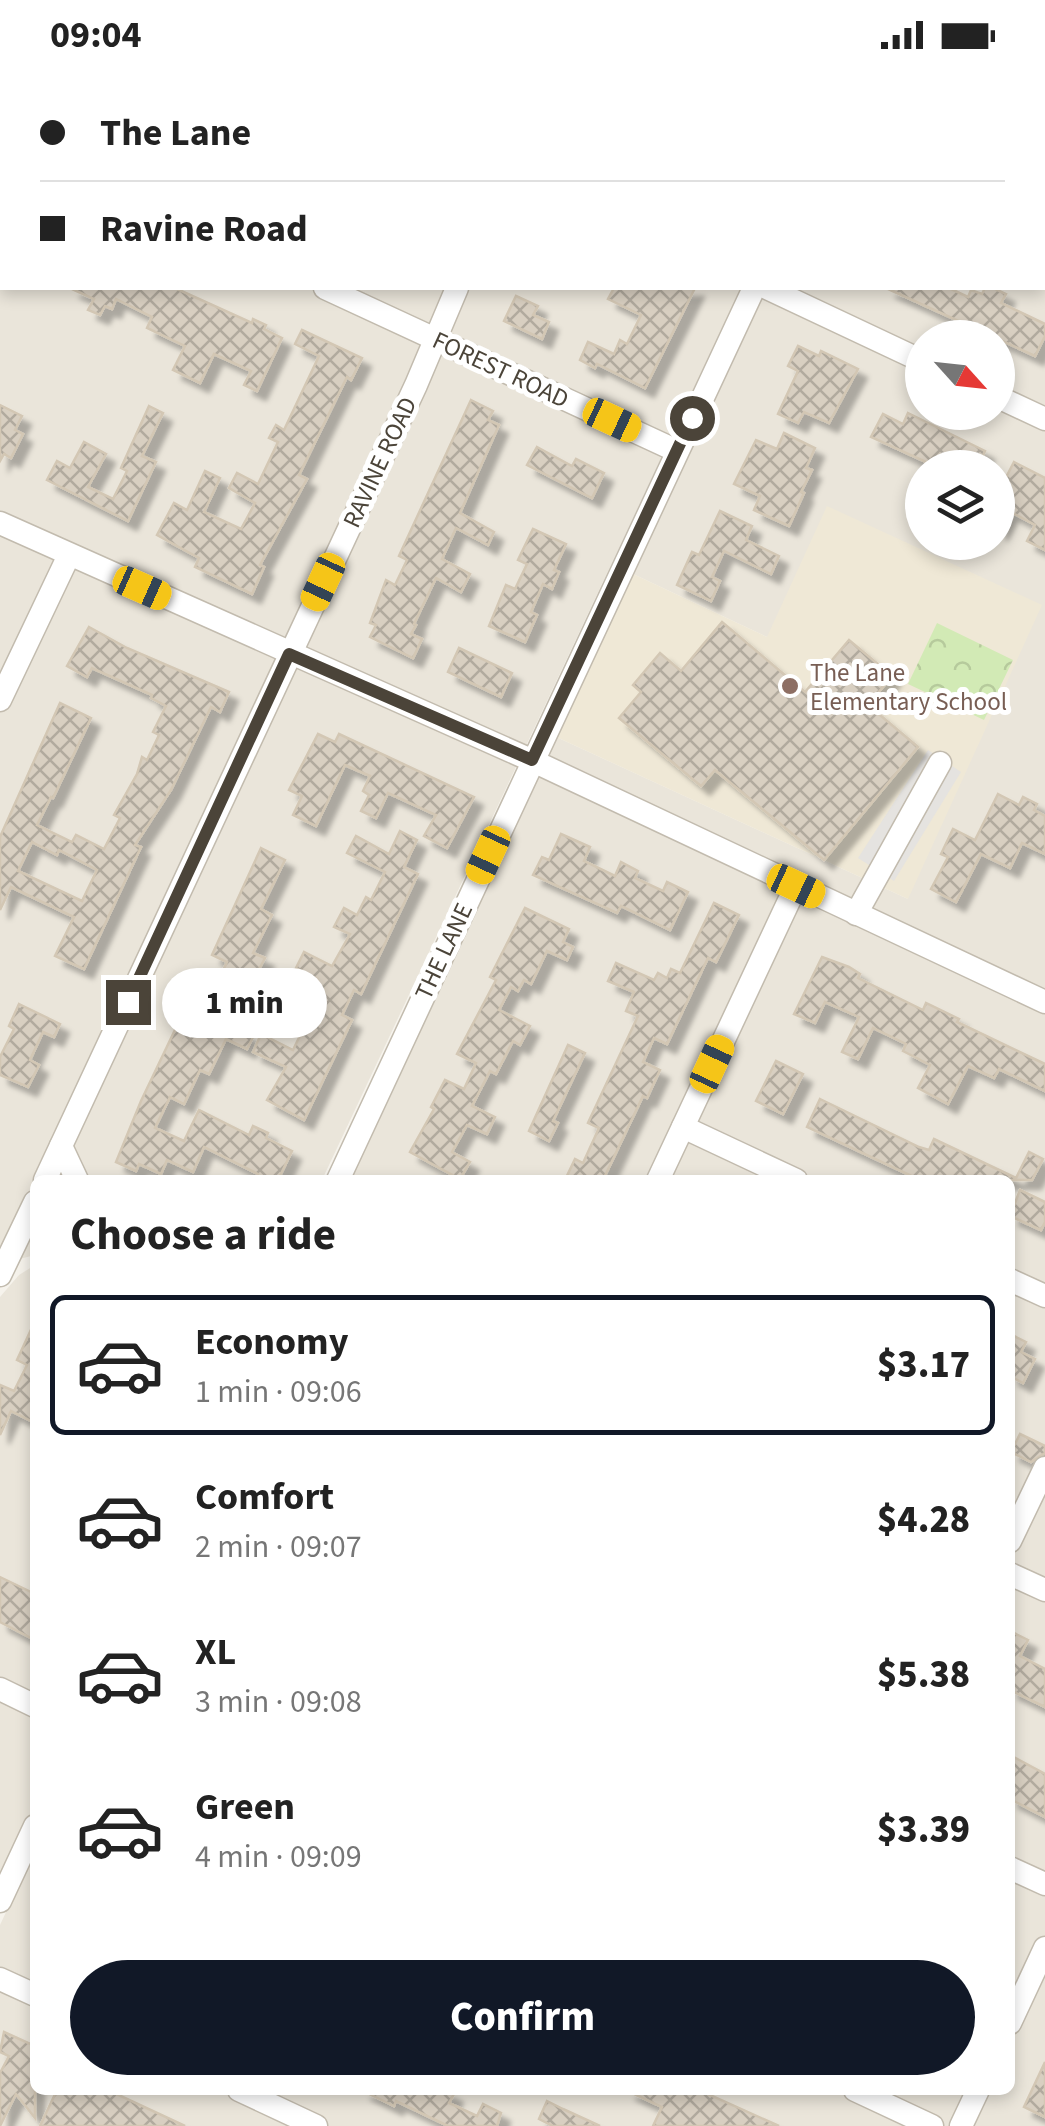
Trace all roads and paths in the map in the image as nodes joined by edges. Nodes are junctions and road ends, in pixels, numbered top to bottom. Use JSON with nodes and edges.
{"nodes":[{"id":1,"x":329,"y":290,"type":"edge"},
{"id":2,"x":456,"y":290,"type":"edge"},
{"id":3,"x":753,"y":290,"type":"edge"},
{"id":4,"x":771,"y":290,"type":"edge"},
{"id":5,"x":436,"y":338,"type":"junction"},
{"id":6,"x":905,"y":353,"type":"edge"},
{"id":7,"x":1015,"y":405,"type":"edge"},
{"id":8,"x":1045,"y":419,"type":"edge"},
{"id":9,"x":677,"y":451,"type":"junction"},
{"id":10,"x":0,"y":523,"type":"edge"},
{"id":11,"x":70,"y":555,"type":"junction"},
{"id":12,"x":289,"y":654,"type":"junction"},
{"id":13,"x":0,"y":700,"type":"edge"},
{"id":14,"x":532,"y":760,"type":"junction"},
{"id":15,"x":940,"y":762,"type":"dead end"},
{"id":16,"x":796,"y":886,"type":"junction"},
{"id":17,"x":856,"y":914,"type":"junction"},
{"id":18,"x":1045,"y":1002,"type":"edge"},
{"id":19,"x":682,"y":1127,"type":"junction"},
{"id":20,"x":61,"y":1146,"type":"junction"},
{"id":21,"x":47,"y":1175,"type":"edge"},
{"id":22,"x":74,"y":1175,"type":"edge"},
{"id":23,"x":340,"y":1175,"type":"edge"},
{"id":24,"x":660,"y":1175,"type":"edge"},
{"id":25,"x":785,"y":1175,"type":"edge"},
{"id":26,"x":30,"y":1214,"type":"edge"},
{"id":27,"x":16,"y":1246,"type":"edge"},
{"id":28,"x":0,"y":1275,"type":"edge"},
{"id":29,"x":1015,"y":1282,"type":"edge"},
{"id":30,"x":1045,"y":1296,"type":"edge"},
{"id":31,"x":1045,"y":1468,"type":"edge"},
{"id":32,"x":1015,"y":1531,"type":"edge"},
{"id":33,"x":1015,"y":1576,"type":"edge"},
{"id":34,"x":1045,"y":1590,"type":"edge"},
{"id":35,"x":0,"y":1689,"type":"edge"},
{"id":36,"x":30,"y":1704,"type":"edge"},
{"id":37,"x":30,"y":1837,"type":"edge"},
{"id":38,"x":1015,"y":1870,"type":"edge"},
{"id":39,"x":1045,"y":1884,"type":"edge"},
{"id":40,"x":0,"y":1901,"type":"edge"},
{"id":41,"x":1045,"y":1948,"type":"edge"},
{"id":42,"x":0,"y":1979,"type":"edge"},
{"id":43,"x":30,"y":1993,"type":"edge"},
{"id":44,"x":1015,"y":2012,"type":"edge"},
{"id":45,"x":866,"y":2095,"type":"edge"},
{"id":46,"x":976,"y":2095,"type":"edge"},
{"id":47,"x":267,"y":2106,"type":"edge"},
{"id":48,"x":316,"y":2126,"type":"edge"},
{"id":49,"x":932,"y":2126,"type":"edge"},
{"id":50,"x":962,"y":2126,"type":"edge"}],
"edges":[{"from":1,"to":5,"type":"street","name":"FOREST ROAD"},
{"from":2,"to":5,"type":"street","name":"RAVINE ROAD"},
{"from":3,"to":9,"type":"street","name":"THE LANE"},
{"from":4,"to":6,"type":"street"},
{"from":5,"to":9,"type":"street","name":"FOREST ROAD"},
{"from":5,"to":12,"type":"street","name":"RAVINE ROAD"},
{"from":7,"to":8,"type":"street"},
{"from":9,"to":14,"type":"street","name":"THE LANE"},
{"from":10,"to":11,"type":"street"},
{"from":11,"to":12,"type":"street"},
{"from":11,"to":13,"type":"street"},
{"from":12,"to":14,"type":"street"},
{"from":12,"to":20,"type":"street","name":"RAVINE ROAD"},
{"from":14,"to":16,"type":"street"},
{"from":14,"to":23,"type":"street","name":"THE LANE"},
{"from":15,"to":17,"type":"street"},
{"from":16,"to":17,"type":"street"},
{"from":16,"to":19,"type":"street"},
{"from":17,"to":18,"type":"street"},
{"from":19,"to":24,"type":"street"},
{"from":19,"to":25,"type":"street"},
{"from":20,"to":21,"type":"street","name":"RAVINE ROAD"},
{"from":20,"to":22,"type":"street"},
{"from":26,"to":27,"type":"street"},
{"from":27,"to":28,"type":"street"},
{"from":29,"to":30,"type":"street"},
{"from":31,"to":32,"type":"street"},
{"from":33,"to":34,"type":"street"},
{"from":35,"to":36,"type":"street"},
{"from":37,"to":40,"type":"street"},
{"from":38,"to":39,"type":"street"},
{"from":41,"to":44,"type":"street"},
{"from":42,"to":43,"type":"street"},
{"from":45,"to":49,"type":"street"},
{"from":46,"to":50,"type":"street"},
{"from":47,"to":48,"type":"street"}]}
